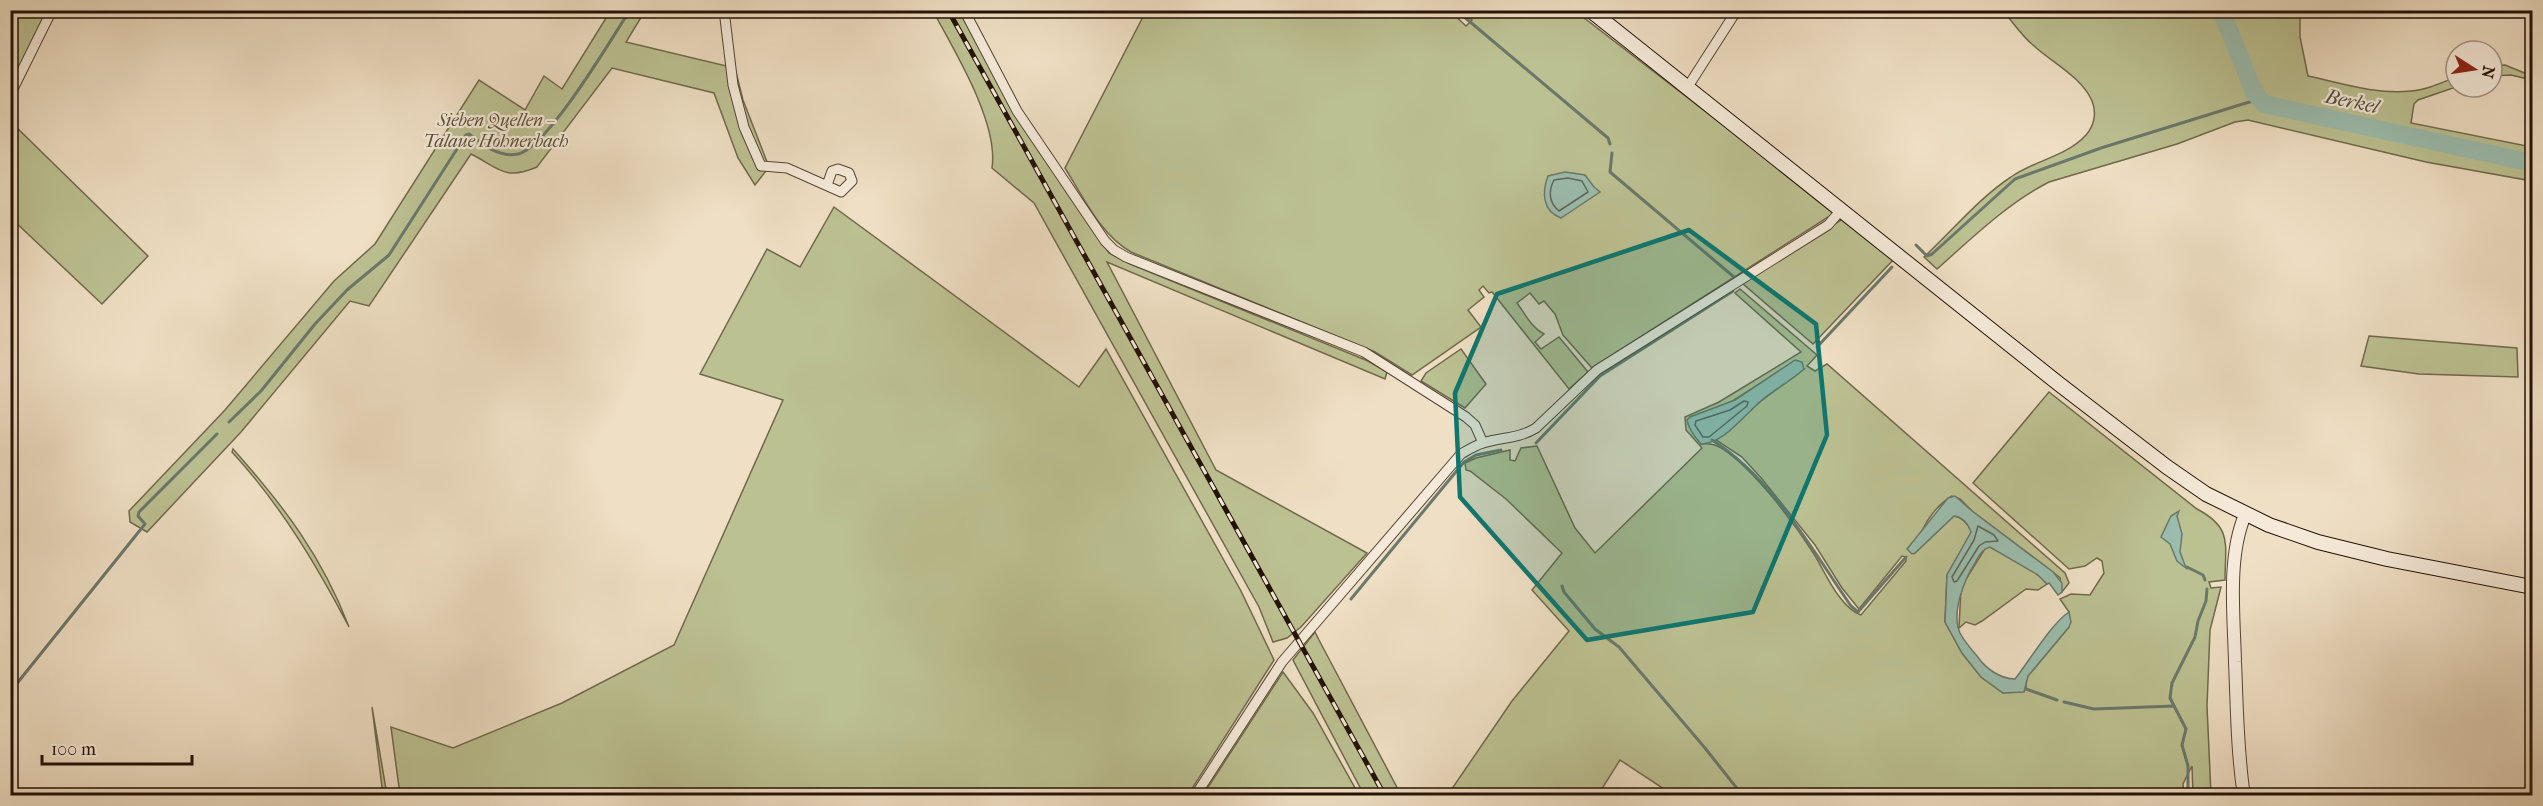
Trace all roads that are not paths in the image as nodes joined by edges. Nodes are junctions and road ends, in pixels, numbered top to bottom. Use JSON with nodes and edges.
{"nodes":[{"id":1,"x":52,"y":10,"type":"edge"},
{"id":2,"x":724,"y":10,"type":"edge"},
{"id":3,"x":964,"y":10,"type":"edge"},
{"id":4,"x":1590,"y":10,"type":"edge"},
{"id":5,"x":1737,"y":10,"type":"edge"},
{"id":6,"x":1687,"y":87,"type":"junction"},
{"id":7,"x":10,"y":95,"type":"edge"},
{"id":8,"x":827,"y":185,"type":"dead end"},
{"id":9,"x":1841,"y":210,"type":"junction"},
{"id":10,"x":1483,"y":443,"type":"junction"},
{"id":11,"x":2245,"y":515,"type":"junction"},
{"id":12,"x":2532,"y":587,"type":"edge"},
{"id":13,"x":1195,"y":795,"type":"edge"},
{"id":14,"x":2244,"y":795,"type":"edge"}],
"edges":[{"from":1,"to":7,"type":"street"},
{"from":2,"to":8,"type":"street"},
{"from":3,"to":10,"type":"street"},
{"from":4,"to":6,"type":"main road"},
{"from":5,"to":6,"type":"street"},
{"from":6,"to":9,"type":"main road"},
{"from":9,"to":10,"type":"street"},
{"from":9,"to":11,"type":"main road"},
{"from":10,"to":13,"type":"street"},
{"from":11,"to":12,"type":"main road"},
{"from":11,"to":14,"type":"street"}]}
